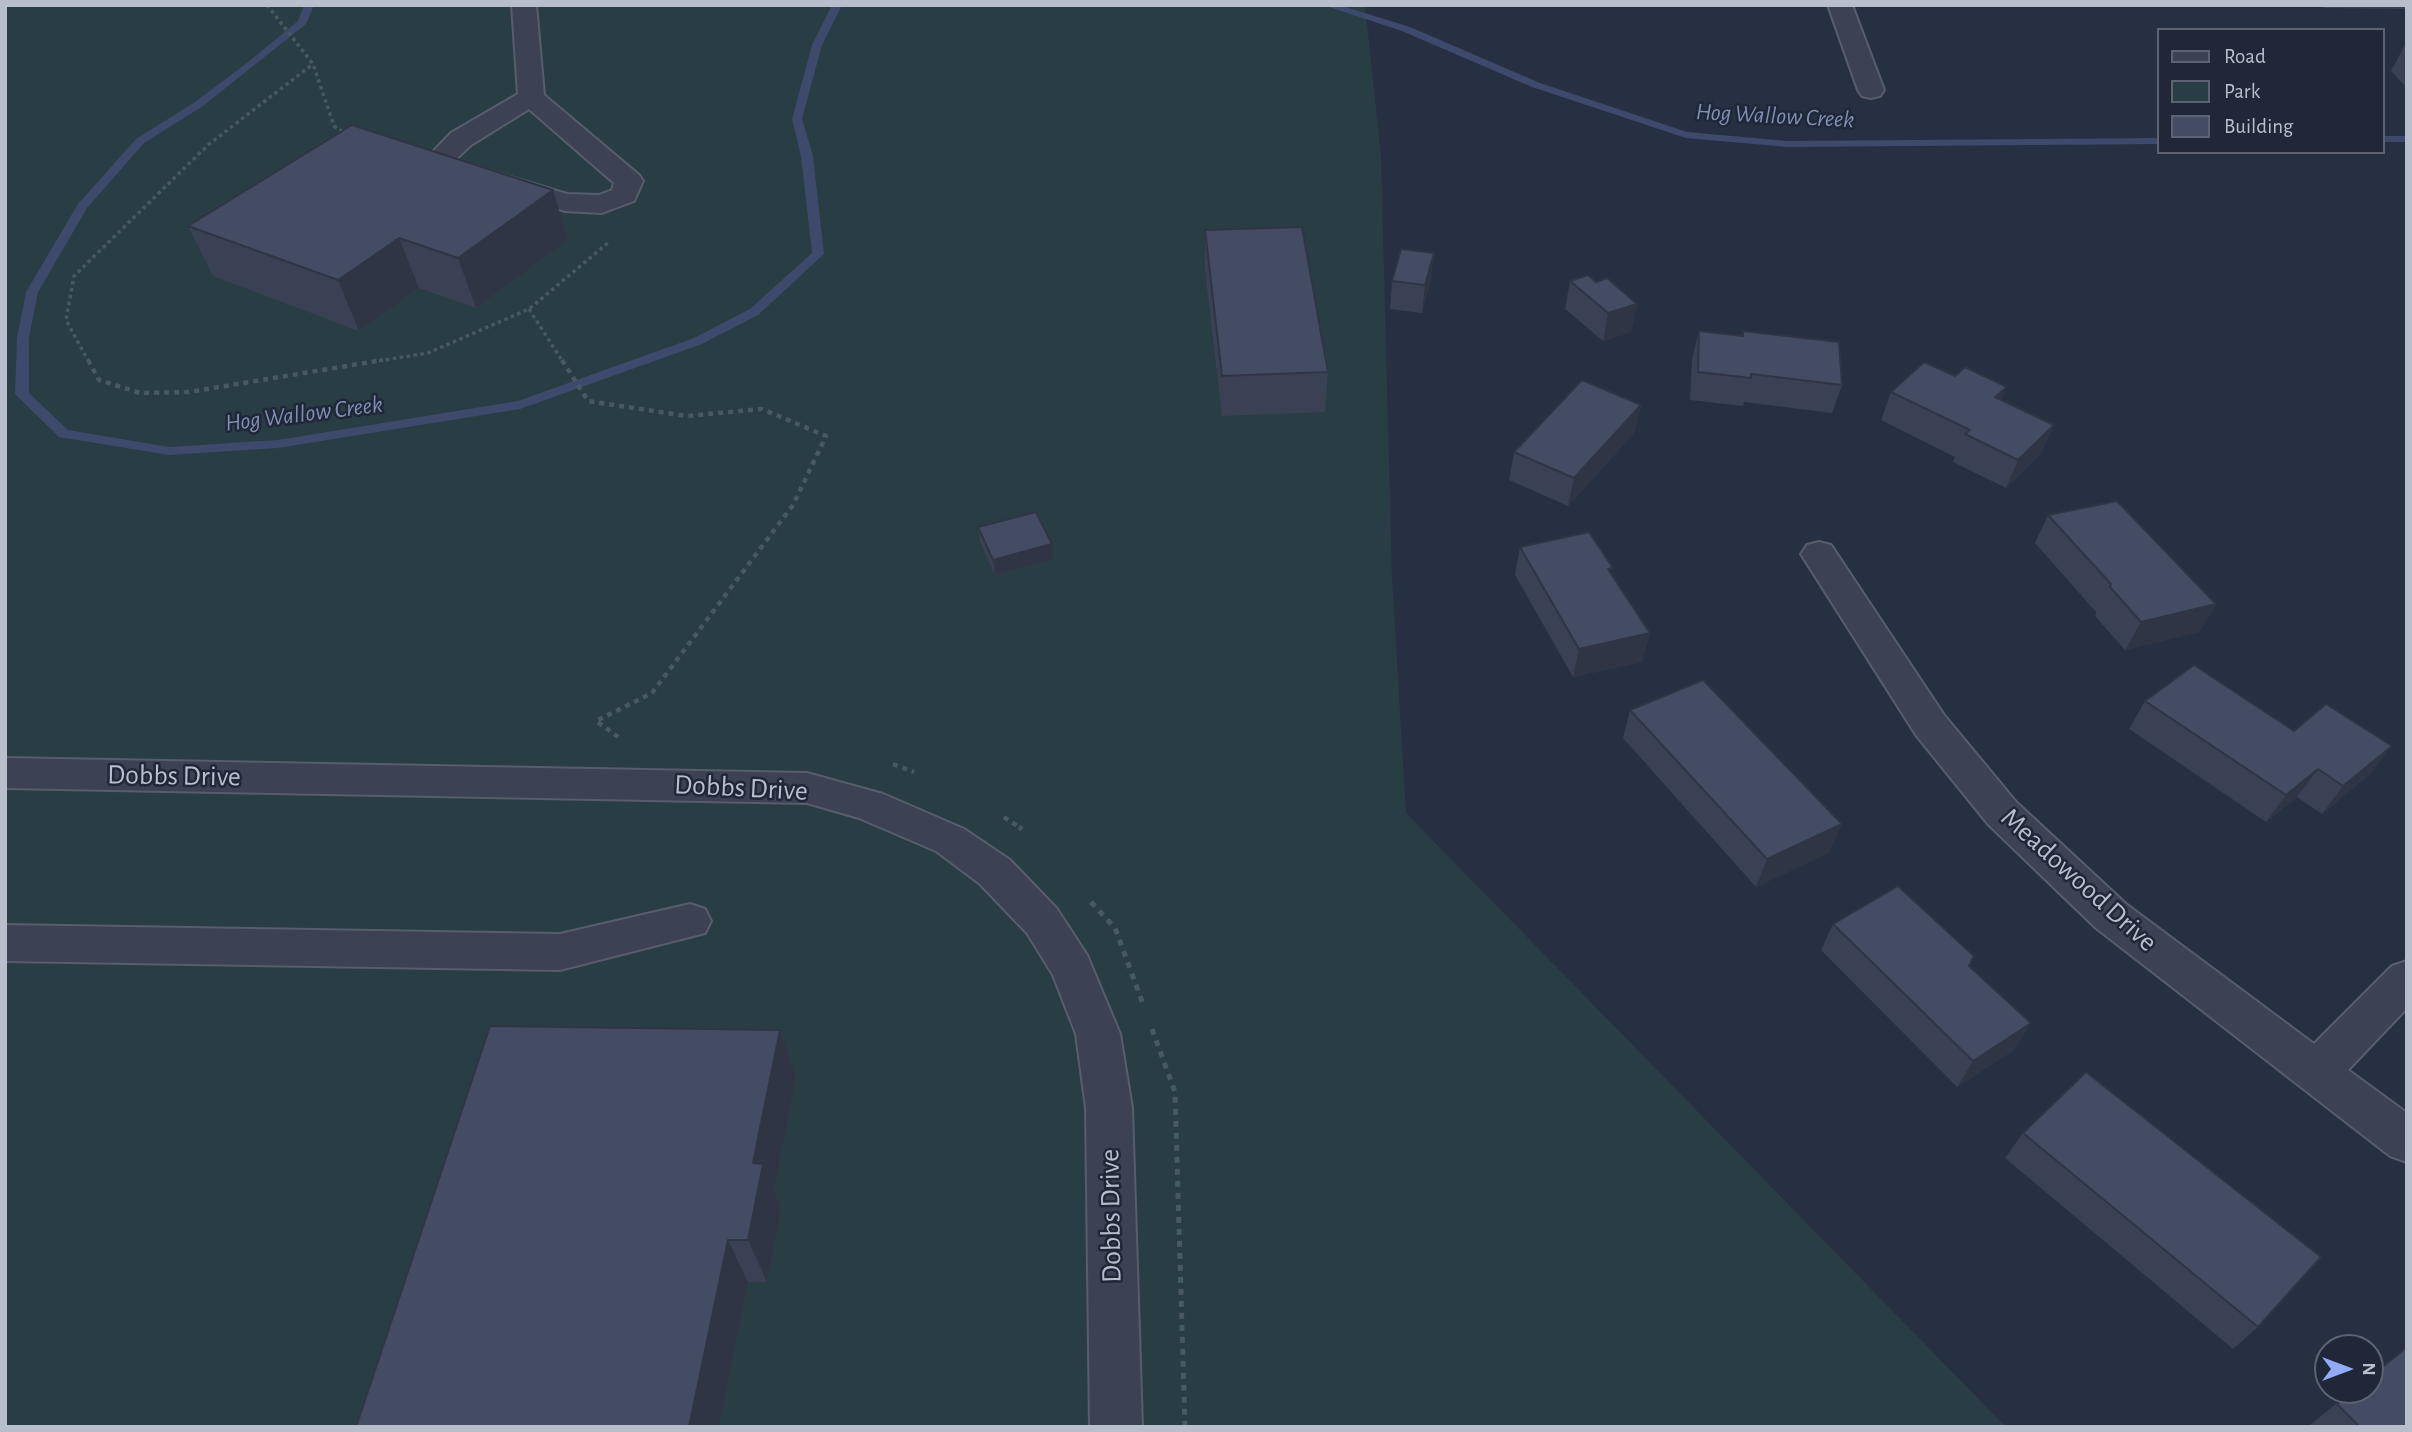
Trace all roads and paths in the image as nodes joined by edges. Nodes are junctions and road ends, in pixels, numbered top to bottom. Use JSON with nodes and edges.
{"nodes":[{"id":1,"x":267,"y":5,"type":"edge"},
{"id":2,"x":524,"y":5,"type":"edge"},
{"id":3,"x":1840,"y":5,"type":"edge"},
{"id":4,"x":313,"y":64,"type":"junction"},
{"id":5,"x":1871,"y":90,"type":"dead end"},
{"id":6,"x":531,"y":97,"type":"junction"},
{"id":7,"x":353,"y":138,"type":"edge"},
{"id":8,"x":601,"y":204,"type":"junction"},
{"id":9,"x":529,"y":309,"type":"junction"},
{"id":10,"x":1819,"y":554,"type":"dead end"},
{"id":11,"x":631,"y":746,"type":"dead end"},
{"id":12,"x":5,"y":773,"type":"edge"},
{"id":13,"x":690,"y":921,"type":"dead end"},
{"id":14,"x":5,"y":943,"type":"edge"},
{"id":15,"x":2407,"y":979,"type":"edge"},
{"id":16,"x":2316,"y":1072,"type":"junction"},
{"id":17,"x":2407,"y":1141,"type":"edge"},
{"id":18,"x":1116,"y":1427,"type":"edge"}],
"edges":[{"from":1,"to":4,"type":"path"},
{"from":2,"to":6,"type":"street"},
{"from":3,"to":5,"type":"street"},
{"from":4,"to":7,"type":"path"},
{"from":4,"to":9,"type":"path"},
{"from":6,"to":8,"type":"street"},
{"from":6,"to":8,"type":"street"},
{"from":8,"to":9,"type":"path"},
{"from":9,"to":11,"type":"path"},
{"from":10,"to":16,"type":"street","name":"Meadowood Drive"},
{"from":12,"to":18,"type":"street","name":"Dobbs Drive"},
{"from":13,"to":14,"type":"street"},
{"from":15,"to":16,"type":"street"},
{"from":16,"to":17,"type":"street","name":"Meadowood Drive"}]}
